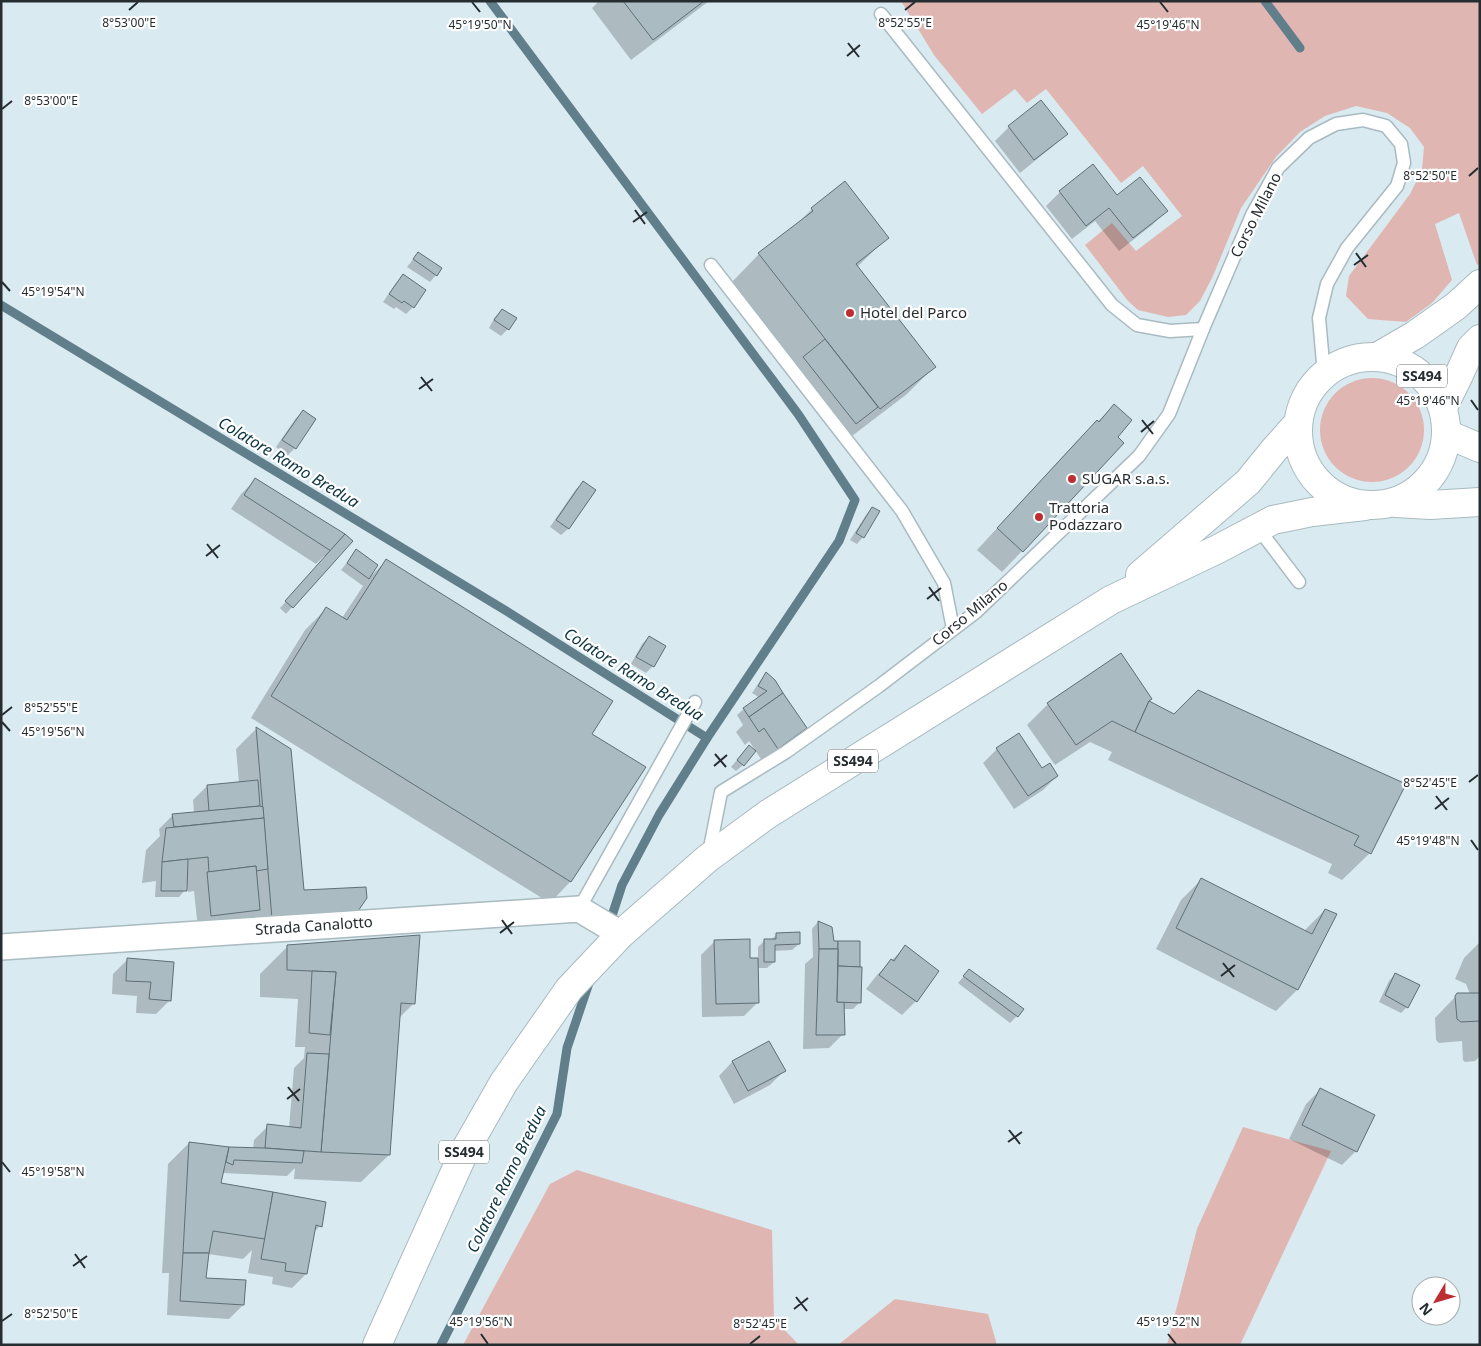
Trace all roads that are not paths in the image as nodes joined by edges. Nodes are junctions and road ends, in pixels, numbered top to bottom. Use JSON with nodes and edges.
{"nodes":[{"id":1,"x":881,"y":14,"type":"dead end"},
{"id":2,"x":711,"y":264,"type":"dead end"},
{"id":3,"x":1480,"y":284,"type":"edge"},
{"id":4,"x":1203,"y":328,"type":"junction"},
{"id":5,"x":1480,"y":339,"type":"edge"},
{"id":6,"x":1377,"y":357,"type":"junction"},
{"id":7,"x":1324,"y":374,"type":"junction"},
{"id":8,"x":1442,"y":407,"type":"junction"},
{"id":9,"x":1298,"y":423,"type":"junction"},
{"id":10,"x":1447,"y":434,"type":"junction"},
{"id":11,"x":1480,"y":448,"type":"edge"},
{"id":12,"x":1480,"y":502,"type":"edge"},
{"id":13,"x":1396,"y":503,"type":"junction"},
{"id":14,"x":1365,"y":506,"type":"junction"},
{"id":15,"x":1258,"y":528,"type":"junction"},
{"id":16,"x":1299,"y":582,"type":"dead end"},
{"id":17,"x":1110,"y":600,"type":"junction"},
{"id":18,"x":953,"y":629,"type":"junction"},
{"id":19,"x":692,"y":708,"type":"dead end"},
{"id":20,"x":708,"y":858,"type":"junction"},
{"id":21,"x":587,"y":914,"type":"junction"},
{"id":22,"x":617,"y":937,"type":"junction"},
{"id":23,"x":1,"y":947,"type":"edge"},
{"id":24,"x":377,"y":1345,"type":"edge"}],
"edges":[{"from":1,"to":4,"type":"lane"},
{"from":2,"to":18,"type":"lane"},
{"from":3,"to":6,"type":"main road","number":"SS494"},
{"from":4,"to":7,"type":"lane","name":"Corso Milano"},
{"from":4,"to":18,"type":"lane","name":"Corso Milano"},
{"from":5,"to":8,"type":"main road","number":"SS494"},
{"from":6,"to":7,"type":"main road","number":"SS494"},
{"from":6,"to":8,"type":"main road","number":"SS494"},
{"from":7,"to":9,"type":"main road","number":"SS494"},
{"from":8,"to":10,"type":"main road","number":"SS494"},
{"from":9,"to":14,"type":"main road","number":"SS494"},
{"from":9,"to":17,"type":"main road","number":"SS494"},
{"from":10,"to":11,"type":"main road"},
{"from":10,"to":13,"type":"main road","number":"SS494"},
{"from":12,"to":13,"type":"main road"},
{"from":13,"to":14,"type":"main road","number":"SS494"},
{"from":14,"to":15,"type":"main road","number":"SS494"},
{"from":15,"to":16,"type":"lane"},
{"from":15,"to":17,"type":"main road","number":"SS494"},
{"from":17,"to":20,"type":"main road","number":"SS494"},
{"from":18,"to":20,"type":"lane","name":"Corso Milano"},
{"from":19,"to":21,"type":"lane"},
{"from":20,"to":22,"type":"main road","number":"SS494"},
{"from":21,"to":22,"type":"street"},
{"from":21,"to":23,"type":"street","name":"Strada Canalotto"},
{"from":22,"to":24,"type":"main road","number":"SS494"}]}
